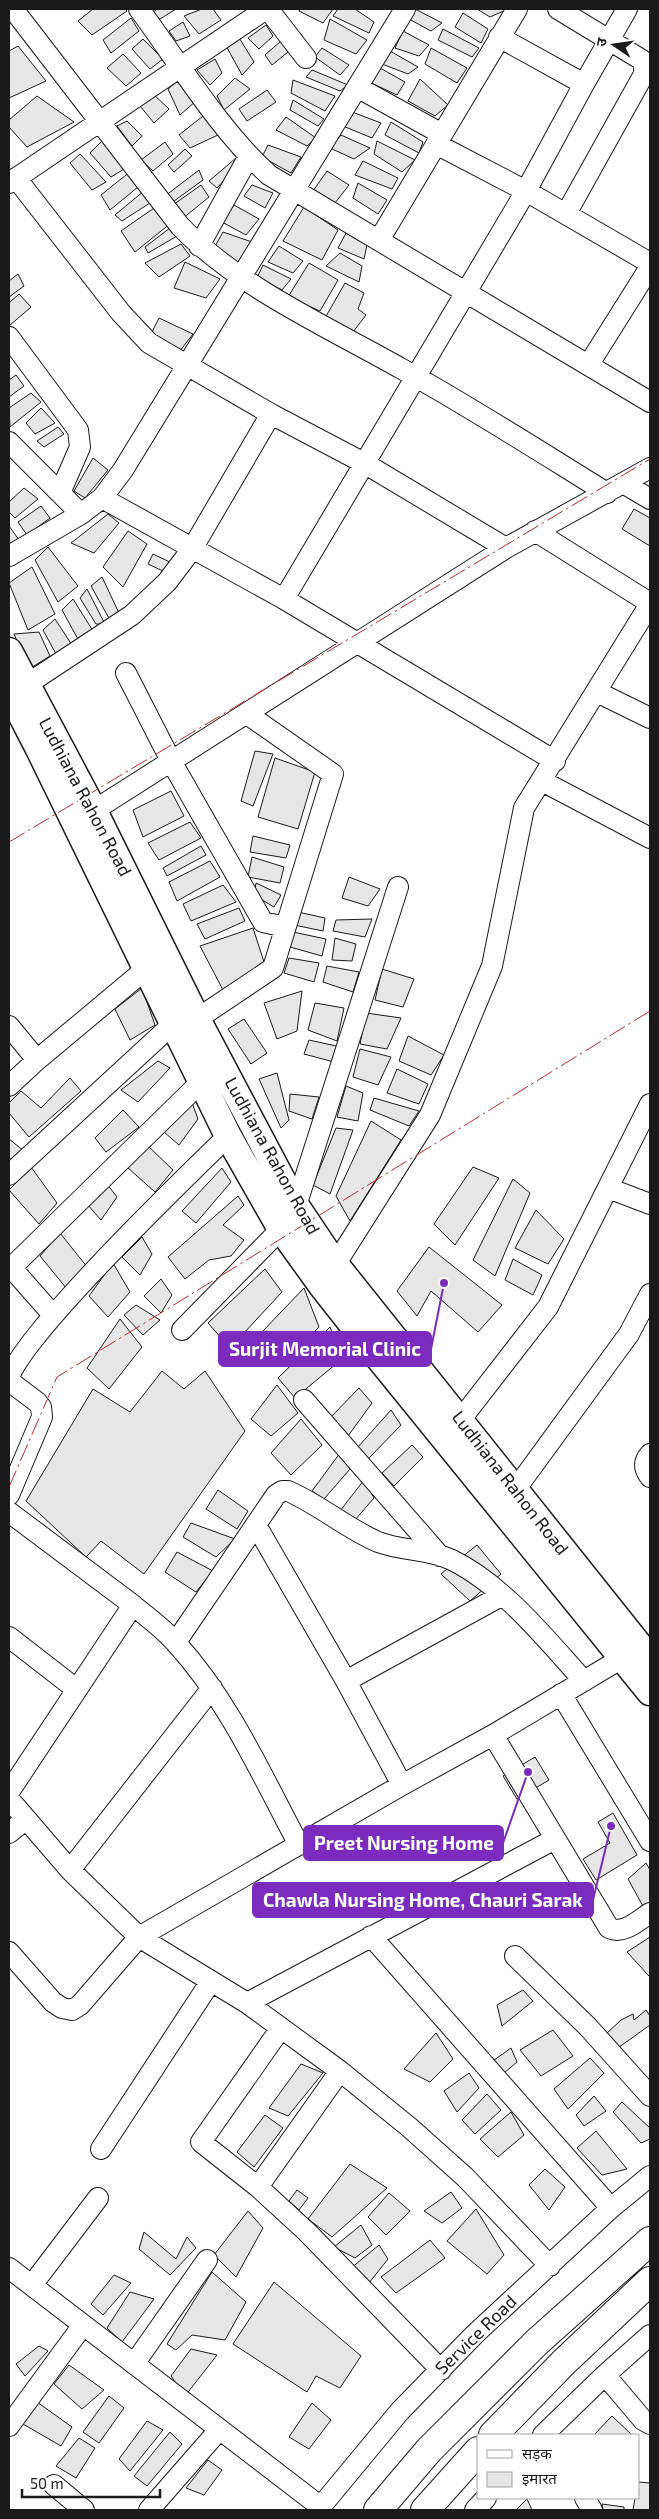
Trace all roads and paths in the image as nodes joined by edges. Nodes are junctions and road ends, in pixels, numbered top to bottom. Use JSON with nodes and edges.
{"nodes":[{"id":1,"x":13,"y":9,"type":"edge"},
{"id":2,"x":139,"y":9,"type":"edge"},
{"id":3,"x":267,"y":9,"type":"edge"},
{"id":4,"x":405,"y":9,"type":"edge"},
{"id":5,"x":517,"y":9,"type":"edge"},
{"id":6,"x":558,"y":9,"type":"edge"},
{"id":7,"x":627,"y":9,"type":"edge"},
{"id":8,"x":499,"y":37,"type":"junction"},
{"id":9,"x":609,"y":40,"type":"junction"},
{"id":10,"x":306,"y":58,"type":"dead end"},
{"id":11,"x":181,"y":65,"type":"junction"},
{"id":12,"x":584,"y":84,"type":"junction"},
{"id":13,"x":357,"y":87,"type":"junction"},
{"id":14,"x":100,"y":121,"type":"junction"},
{"id":15,"x":439,"y":139,"type":"junction"},
{"id":16,"x":249,"y":156,"type":"junction"},
{"id":17,"x":13,"y":181,"type":"edge"},
{"id":18,"x":293,"y":190,"type":"junction"},
{"id":19,"x":526,"y":191,"type":"junction"},
{"id":20,"x":566,"y":214,"type":"junction"},
{"id":21,"x":379,"y":240,"type":"junction"},
{"id":22,"x":199,"y":246,"type":"junction"},
{"id":23,"x":650,"y":265,"type":"edge"},
{"id":24,"x":240,"y":277,"type":"junction"},
{"id":25,"x":467,"y":292,"type":"junction"},
{"id":26,"x":9,"y":337,"type":"edge"},
{"id":27,"x":589,"y":364,"type":"junction"},
{"id":28,"x":186,"y":366,"type":"junction"},
{"id":29,"x":416,"y":376,"type":"junction"},
{"id":30,"x":650,"y":402,"type":"edge"},
{"id":31,"x":271,"y":414,"type":"junction"},
{"id":32,"x":9,"y":442,"type":"edge"},
{"id":33,"x":364,"y":463,"type":"junction"},
{"id":34,"x":650,"y":468,"type":"edge"},
{"id":35,"x":615,"y":488,"type":"junction"},
{"id":36,"x":60,"y":493,"type":"junction"},
{"id":37,"x":102,"y":498,"type":"junction"},
{"id":38,"x":650,"y":499,"type":"edge"},
{"id":39,"x":81,"y":514,"type":"junction"},
{"id":40,"x":534,"y":531,"type":"junction"},
{"id":41,"x":506,"y":548,"type":"junction"},
{"id":42,"x":192,"y":549,"type":"junction"},
{"id":43,"x":9,"y":556,"type":"edge"},
{"id":44,"x":284,"y":599,"type":"junction"},
{"id":45,"x":650,"y":603,"type":"edge"},
{"id":46,"x":357,"y":642,"type":"junction"},
{"id":47,"x":9,"y":651,"type":"edge"},
{"id":48,"x":126,"y":673,"type":"dead end"},
{"id":49,"x":18,"y":688,"type":"edge"},
{"id":50,"x":596,"y":692,"type":"junction"},
{"id":51,"x":247,"y":714,"type":"junction"},
{"id":52,"x":650,"y":718,"type":"edge"},
{"id":53,"x":171,"y":761,"type":"junction"},
{"id":54,"x":555,"y":761,"type":"junction"},
{"id":55,"x":542,"y":781,"type":"junction"},
{"id":56,"x":84,"y":817,"type":"junction"},
{"id":57,"x":650,"y":838,"type":"edge"},
{"id":58,"x":398,"y":887,"type":"dead end"},
{"id":59,"x":285,"y":927,"type":"junction"},
{"id":60,"x":146,"y":969,"type":"junction"},
{"id":61,"x":186,"y":1021,"type":"junction"},
{"id":62,"x":9,"y":1026,"type":"edge"},
{"id":63,"x":37,"y":1060,"type":"junction"},
{"id":64,"x":202,"y":1081,"type":"junction"},
{"id":65,"x":9,"y":1086,"type":"edge"},
{"id":66,"x":650,"y":1104,"type":"edge"},
{"id":67,"x":228,"y":1136,"type":"junction"},
{"id":68,"x":9,"y":1175,"type":"edge"},
{"id":69,"x":608,"y":1188,"type":"junction"},
{"id":70,"x":650,"y":1204,"type":"edge"},
{"id":71,"x":296,"y":1206,"type":"junction"},
{"id":72,"x":281,"y":1229,"type":"junction"},
{"id":73,"x":335,"y":1264,"type":"junction"},
{"id":74,"x":10,"y":1267,"type":"edge"},
{"id":75,"x":322,"y":1286,"type":"junction"},
{"id":76,"x":650,"y":1294,"type":"edge"},
{"id":77,"x":53,"y":1314,"type":"junction"},
{"id":78,"x":182,"y":1330,"type":"dead end"},
{"id":79,"x":304,"y":1400,"type":"dead end"},
{"id":80,"x":453,"y":1430,"type":"junction"},
{"id":81,"x":650,"y":1454,"type":"edge"},
{"id":82,"x":650,"y":1478,"type":"edge"},
{"id":83,"x":515,"y":1490,"type":"junction"},
{"id":84,"x":9,"y":1494,"type":"edge"},
{"id":85,"x":9,"y":1512,"type":"edge"},
{"id":86,"x":256,"y":1525,"type":"junction"},
{"id":87,"x":440,"y":1556,"type":"junction"},
{"id":88,"x":501,"y":1596,"type":"junction"},
{"id":89,"x":133,"y":1605,"type":"junction"},
{"id":90,"x":9,"y":1637,"type":"edge"},
{"id":91,"x":176,"y":1642,"type":"junction"},
{"id":92,"x":624,"y":1657,"type":"junction"},
{"id":93,"x":650,"y":1659,"type":"edge"},
{"id":94,"x":584,"y":1681,"type":"junction"},
{"id":95,"x":346,"y":1682,"type":"junction"},
{"id":96,"x":212,"y":1688,"type":"junction"},
{"id":97,"x":76,"y":1689,"type":"junction"},
{"id":98,"x":650,"y":1692,"type":"edge"},
{"id":99,"x":561,"y":1694,"type":"junction"},
{"id":100,"x":493,"y":1735,"type":"junction"},
{"id":101,"x":402,"y":1785,"type":"junction"},
{"id":102,"x":9,"y":1792,"type":"edge"},
{"id":103,"x":9,"y":1799,"type":"edge"},
{"id":104,"x":24,"y":1820,"type":"junction"},
{"id":105,"x":9,"y":1833,"type":"edge"},
{"id":106,"x":555,"y":1840,"type":"junction"},
{"id":107,"x":650,"y":1841,"type":"edge"},
{"id":108,"x":299,"y":1845,"type":"junction"},
{"id":109,"x":70,"y":1870,"type":"junction"},
{"id":110,"x":650,"y":1913,"type":"edge"},
{"id":111,"x":371,"y":1936,"type":"junction"},
{"id":112,"x":139,"y":1937,"type":"junction"},
{"id":113,"x":9,"y":1952,"type":"edge"},
{"id":114,"x":515,"y":1956,"type":"dead end"},
{"id":115,"x":211,"y":1981,"type":"junction"},
{"id":116,"x":247,"y":2003,"type":"junction"},
{"id":117,"x":281,"y":2028,"type":"junction"},
{"id":118,"x":340,"y":2072,"type":"junction"},
{"id":119,"x":650,"y":2096,"type":"edge"},
{"id":120,"x":101,"y":2149,"type":"dead end"},
{"id":121,"x":650,"y":2176,"type":"edge"},
{"id":122,"x":258,"y":2188,"type":"junction"},
{"id":123,"x":98,"y":2198,"type":"dead end"},
{"id":124,"x":610,"y":2208,"type":"junction"},
{"id":125,"x":650,"y":2241,"type":"edge"},
{"id":126,"x":207,"y":2260,"type":"dead end"},
{"id":127,"x":550,"y":2266,"type":"junction"},
{"id":128,"x":9,"y":2268,"type":"edge"},
{"id":129,"x":650,"y":2281,"type":"edge"},
{"id":130,"x":32,"y":2286,"type":"junction"},
{"id":131,"x":83,"y":2324,"type":"junction"},
{"id":132,"x":650,"y":2335,"type":"edge"},
{"id":133,"x":134,"y":2364,"type":"junction"},
{"id":134,"x":441,"y":2370,"type":"junction"},
{"id":135,"x":605,"y":2374,"type":"junction"},
{"id":136,"x":650,"y":2424,"type":"edge"},
{"id":137,"x":9,"y":2425,"type":"edge"},
{"id":138,"x":219,"y":2430,"type":"junction"},
{"id":139,"x":494,"y":2434,"type":"edge"},
{"id":140,"x":544,"y":2434,"type":"edge"},
{"id":141,"x":477,"y":2452,"type":"edge"},
{"id":142,"x":54,"y":2485,"type":"dead end"},
{"id":143,"x":485,"y":2499,"type":"edge"},
{"id":144,"x":586,"y":2499,"type":"edge"},
{"id":145,"x":319,"y":2508,"type":"edge"},
{"id":146,"x":84,"y":2510,"type":"edge"},
{"id":147,"x":149,"y":2510,"type":"edge"},
{"id":148,"x":378,"y":2510,"type":"edge"},
{"id":149,"x":425,"y":2510,"type":"edge"},
{"id":150,"x":475,"y":2510,"type":"edge"},
{"id":151,"x":592,"y":2510,"type":"edge"}],
"edges":[{"from":1,"to":14,"type":"street"},
{"from":2,"to":11,"type":"street"},
{"from":3,"to":10,"type":"street"},
{"from":3,"to":11,"type":"street"},
{"from":4,"to":13,"type":"street"},
{"from":5,"to":8,"type":"street"},
{"from":6,"to":9,"type":"street"},
{"from":7,"to":9,"type":"street"},
{"from":8,"to":12,"type":"street"},
{"from":8,"to":15,"type":"street"},
{"from":9,"to":12,"type":"street"},
{"from":9,"to":20,"type":"street"},
{"from":11,"to":14,"type":"street"},
{"from":11,"to":16,"type":"street"},
{"from":12,"to":19,"type":"street"},
{"from":13,"to":15,"type":"street"},
{"from":13,"to":18,"type":"street"},
{"from":14,"to":17,"type":"street"},
{"from":14,"to":22,"type":"street"},
{"from":15,"to":19,"type":"street"},
{"from":15,"to":21,"type":"street"},
{"from":16,"to":18,"type":"street"},
{"from":16,"to":22,"type":"street"},
{"from":17,"to":28,"type":"street"},
{"from":18,"to":21,"type":"street"},
{"from":18,"to":24,"type":"street"},
{"from":19,"to":20,"type":"street"},
{"from":19,"to":25,"type":"street"},
{"from":20,"to":23,"type":"street"},
{"from":21,"to":25,"type":"street"},
{"from":22,"to":24,"type":"street"},
{"from":23,"to":27,"type":"street"},
{"from":24,"to":28,"type":"street"},
{"from":24,"to":29,"type":"street"},
{"from":25,"to":27,"type":"street"},
{"from":25,"to":29,"type":"street"},
{"from":26,"to":36,"type":"street"},
{"from":27,"to":30,"type":"street"},
{"from":28,"to":31,"type":"street"},
{"from":28,"to":37,"type":"street"},
{"from":29,"to":33,"type":"street"},
{"from":29,"to":35,"type":"street"},
{"from":31,"to":33,"type":"street"},
{"from":31,"to":42,"type":"street"},
{"from":32,"to":36,"type":"street"},
{"from":33,"to":41,"type":"street"},
{"from":33,"to":44,"type":"street"},
{"from":34,"to":35,"type":"street"},
{"from":35,"to":38,"type":"street"},
{"from":35,"to":40,"type":"street"},
{"from":36,"to":39,"type":"street"},
{"from":37,"to":39,"type":"street"},
{"from":37,"to":42,"type":"street"},
{"from":39,"to":43,"type":"street"},
{"from":40,"to":41,"type":"street"},
{"from":40,"to":45,"type":"street"},
{"from":41,"to":46,"type":"street"},
{"from":42,"to":44,"type":"street"},
{"from":42,"to":49,"type":"street"},
{"from":44,"to":46,"type":"street"},
{"from":45,"to":50,"type":"street"},
{"from":46,"to":51,"type":"street"},
{"from":46,"to":54,"type":"street"},
{"from":47,"to":49,"type":"main road","name":"Ludhiana Rahon Road"},
{"from":48,"to":53,"type":"street"},
{"from":49,"to":56,"type":"main road","name":"Ludhiana Rahon Road"},
{"from":50,"to":52,"type":"street"},
{"from":50,"to":54,"type":"street"},
{"from":51,"to":53,"type":"street"},
{"from":51,"to":59,"type":"street"},
{"from":53,"to":56,"type":"street"},
{"from":53,"to":59,"type":"street"},
{"from":54,"to":55,"type":"street"},
{"from":55,"to":57,"type":"street"},
{"from":55,"to":73,"type":"street"},
{"from":56,"to":60,"type":"main road","name":"Ludhiana Rahon Road"},
{"from":56,"to":61,"type":"main road","name":"Ludhiana Rahon Road"},
{"from":58,"to":71,"type":"street"},
{"from":59,"to":61,"type":"street"},
{"from":60,"to":61,"type":"main road","name":"Ludhiana Rahon Road"},
{"from":60,"to":63,"type":"street"},
{"from":61,"to":64,"type":"main road","name":"Ludhiana Rahon Road"},
{"from":61,"to":68,"type":"street"},
{"from":61,"to":71,"type":"main road","name":"Ludhiana Rahon Road"},
{"from":62,"to":63,"type":"street"},
{"from":63,"to":65,"type":"street"},
{"from":64,"to":67,"type":"main road","name":"Ludhiana Rahon Road"},
{"from":64,"to":74,"type":"street"},
{"from":66,"to":69,"type":"street"},
{"from":67,"to":72,"type":"main road","name":"Ludhiana Rahon Road"},
{"from":67,"to":77,"type":"street"},
{"from":69,"to":70,"type":"street"},
{"from":69,"to":80,"type":"street"},
{"from":71,"to":73,"type":"main road","name":"Ludhiana Rahon Road"},
{"from":72,"to":75,"type":"main road","name":"Ludhiana Rahon Road"},
{"from":72,"to":78,"type":"street"},
{"from":73,"to":75,"type":"street"},
{"from":73,"to":80,"type":"main road","name":"Ludhiana Rahon Road"},
{"from":74,"to":77,"type":"street"},
{"from":75,"to":80,"type":"main road","name":"Ludhiana Rahon Road"},
{"from":76,"to":83,"type":"street"},
{"from":77,"to":84,"type":"street"},
{"from":79,"to":87,"type":"street"},
{"from":80,"to":83,"type":"main road","name":"Ludhiana Rahon Road"},
{"from":80,"to":92,"type":"main road","name":"Ludhiana Rahon Road"},
{"from":81,"to":82,"type":"street"},
{"from":83,"to":93,"type":"main road","name":"Ludhiana Rahon Road"},
{"from":85,"to":89,"type":"street"},
{"from":86,"to":87,"type":"street"},
{"from":86,"to":91,"type":"street"},
{"from":86,"to":95,"type":"street"},
{"from":87,"to":88,"type":"street"},
{"from":88,"to":94,"type":"street"},
{"from":88,"to":95,"type":"street"},
{"from":89,"to":91,"type":"street"},
{"from":89,"to":97,"type":"street"},
{"from":90,"to":97,"type":"street"},
{"from":91,"to":96,"type":"street"},
{"from":92,"to":94,"type":"street"},
{"from":92,"to":98,"type":"main road","name":"Ludhiana Rahon Road"},
{"from":94,"to":99,"type":"street"},
{"from":95,"to":101,"type":"street"},
{"from":96,"to":108,"type":"street"},
{"from":96,"to":109,"type":"street"},
{"from":97,"to":102,"type":"street"},
{"from":99,"to":100,"type":"street"},
{"from":99,"to":107,"type":"street"},
{"from":100,"to":101,"type":"street"},
{"from":100,"to":106,"type":"street"},
{"from":101,"to":108,"type":"street"},
{"from":103,"to":104,"type":"street"},
{"from":104,"to":105,"type":"street"},
{"from":104,"to":109,"type":"street"},
{"from":106,"to":110,"type":"street"},
{"from":106,"to":111,"type":"street"},
{"from":108,"to":112,"type":"street"},
{"from":109,"to":112,"type":"street"},
{"from":111,"to":116,"type":"street"},
{"from":111,"to":124,"type":"street"},
{"from":112,"to":113,"type":"street"},
{"from":112,"to":115,"type":"street"},
{"from":114,"to":119,"type":"street"},
{"from":115,"to":116,"type":"street"},
{"from":115,"to":120,"type":"street"},
{"from":116,"to":117,"type":"street"},
{"from":117,"to":118,"type":"street"},
{"from":117,"to":122,"type":"street"},
{"from":118,"to":122,"type":"street"},
{"from":118,"to":127,"type":"street"},
{"from":121,"to":124,"type":"street","name":"Service Road"},
{"from":122,"to":134,"type":"street"},
{"from":123,"to":130,"type":"street"},
{"from":124,"to":127,"type":"street","name":"Service Road"},
{"from":125,"to":148,"type":"highway"},
{"from":126,"to":133,"type":"street"},
{"from":127,"to":134,"type":"street","name":"Service Road"},
{"from":128,"to":130,"type":"street"},
{"from":129,"to":139,"type":"highway"},
{"from":130,"to":131,"type":"street"},
{"from":131,"to":133,"type":"street"},
{"from":131,"to":137,"type":"street"},
{"from":132,"to":135,"type":"street"},
{"from":133,"to":138,"type":"street"},
{"from":134,"to":145,"type":"street","name":"Service Road"},
{"from":135,"to":136,"type":"street"},
{"from":135,"to":140,"type":"street"},
{"from":138,"to":145,"type":"street"},
{"from":138,"to":147,"type":"street"},
{"from":141,"to":149,"type":"highway"},
{"from":142,"to":146,"type":"street"},
{"from":143,"to":150,"type":"street"},
{"from":144,"to":151,"type":"street"}]}
